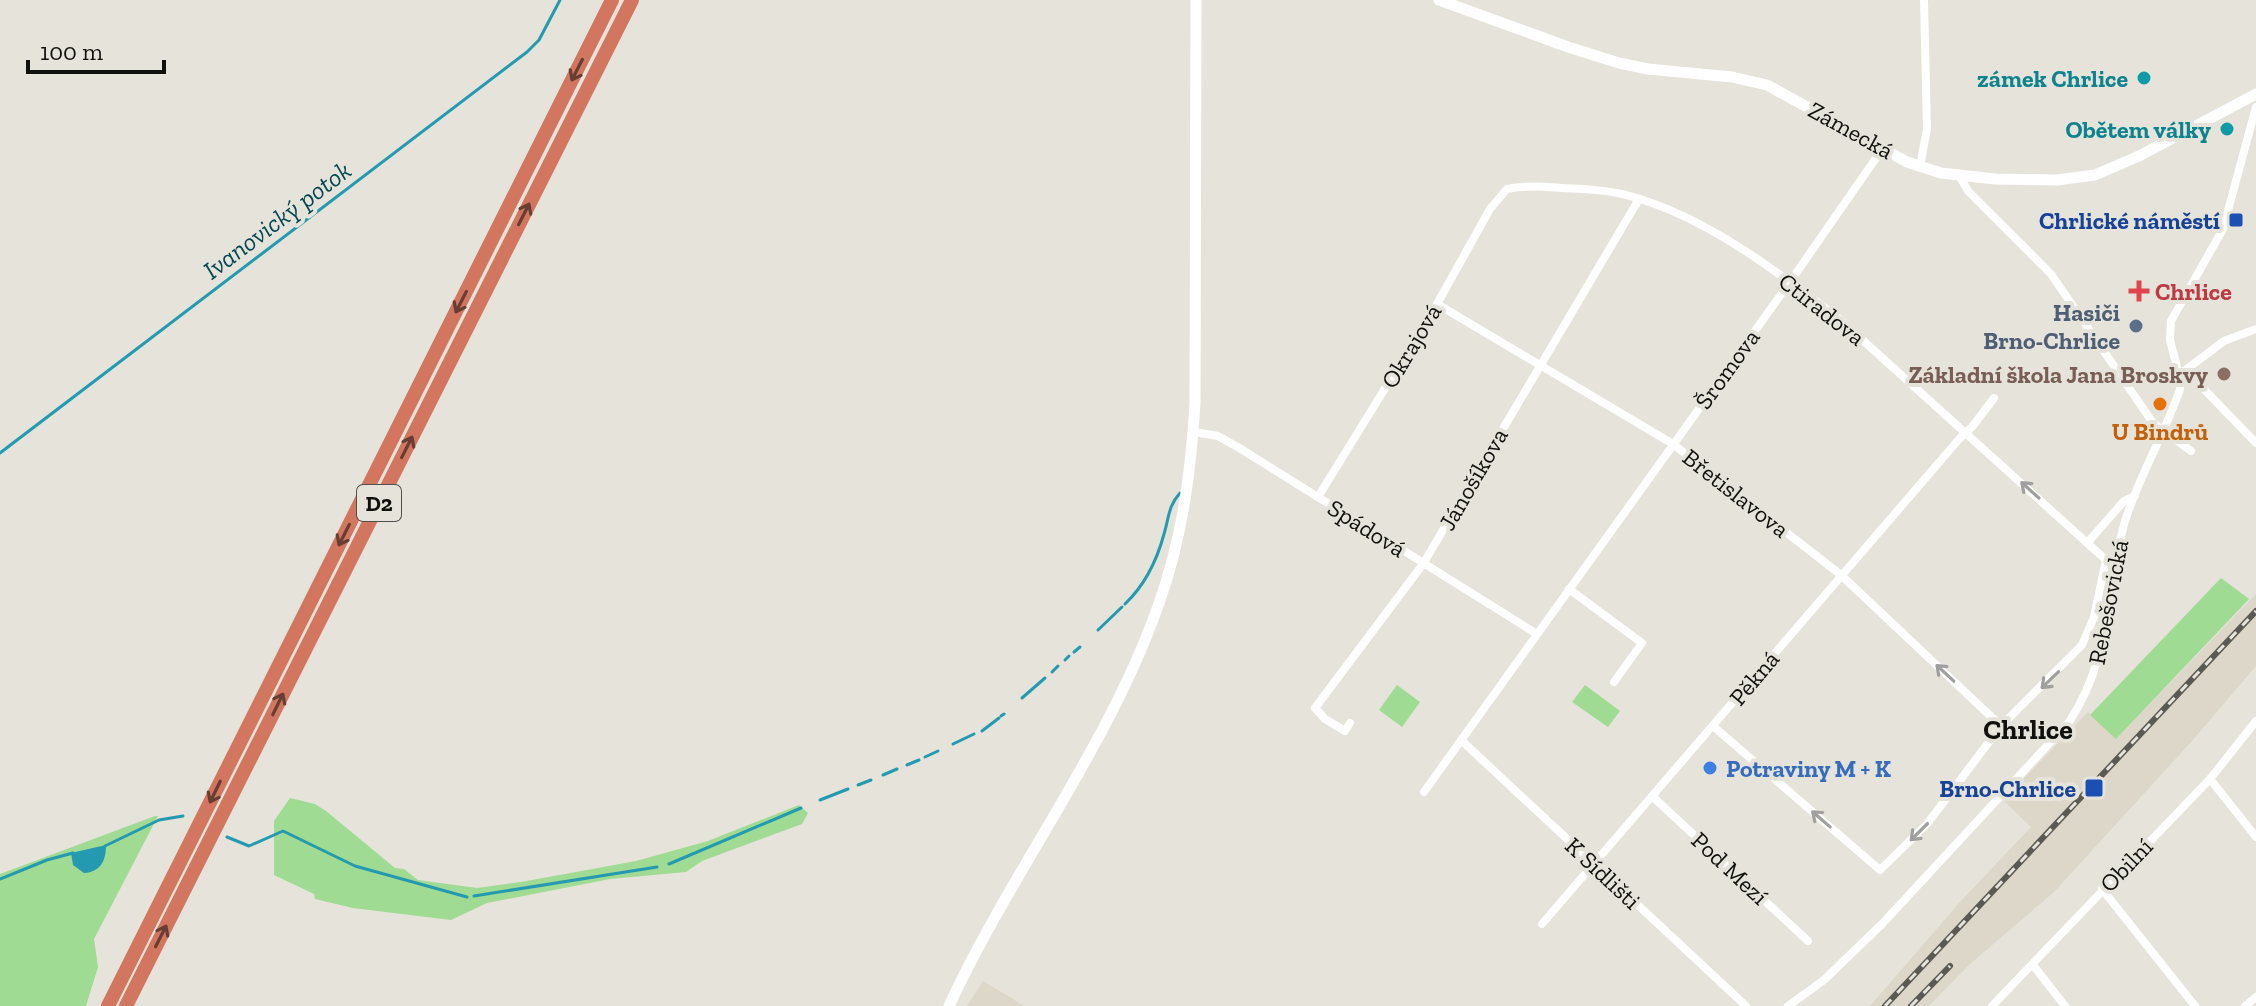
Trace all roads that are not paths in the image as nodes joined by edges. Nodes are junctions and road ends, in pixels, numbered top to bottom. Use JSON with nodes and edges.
{"nodes":[{"id":1,"x":612,"y":0,"type":"edge"},
{"id":2,"x":632,"y":0,"type":"edge"},
{"id":3,"x":1196,"y":0,"type":"edge"},
{"id":4,"x":1439,"y":0,"type":"edge"},
{"id":5,"x":1924,"y":0,"type":"edge"},
{"id":6,"x":2256,"y":94,"type":"edge"},
{"id":7,"x":2256,"y":107,"type":"edge"},
{"id":8,"x":1883,"y":148,"type":"junction"},
{"id":9,"x":1920,"y":166,"type":"junction"},
{"id":10,"x":1959,"y":175,"type":"junction"},
{"id":11,"x":1501,"y":193,"type":"joint"},
{"id":12,"x":1639,"y":199,"type":"junction"},
{"id":13,"x":1790,"y":282,"type":"junction"},
{"id":14,"x":1437,"y":304,"type":"junction"},
{"id":15,"x":2256,"y":329,"type":"edge"},
{"id":16,"x":1541,"y":365,"type":"junction"},
{"id":17,"x":2179,"y":375,"type":"junction"},
{"id":18,"x":1994,"y":398,"type":"dead end"},
{"id":19,"x":2163,"y":429,"type":"junction"},
{"id":20,"x":1194,"y":432,"type":"junction"},
{"id":21,"x":1965,"y":432,"type":"junction"},
{"id":22,"x":2256,"y":443,"type":"edge"},
{"id":23,"x":1673,"y":444,"type":"junction"},
{"id":24,"x":2191,"y":451,"type":"dead end"},
{"id":25,"x":2135,"y":496,"type":"junction"},
{"id":26,"x":1318,"y":497,"type":"junction"},
{"id":27,"x":2088,"y":542,"type":"junction"},
{"id":28,"x":1423,"y":564,"type":"junction"},
{"id":29,"x":1841,"y":575,"type":"junction"},
{"id":30,"x":1569,"y":589,"type":"junction"},
{"id":31,"x":1537,"y":634,"type":"junction"},
{"id":32,"x":1614,"y":682,"type":"dead end"},
{"id":33,"x":2256,"y":721,"type":"edge"},
{"id":34,"x":1350,"y":723,"type":"dead end"},
{"id":35,"x":1713,"y":726,"type":"junction"},
{"id":36,"x":2001,"y":726,"type":"junction"},
{"id":37,"x":1461,"y":740,"type":"junction"},
{"id":38,"x":2210,"y":779,"type":"junction"},
{"id":39,"x":1424,"y":792,"type":"dead end"},
{"id":40,"x":1652,"y":796,"type":"junction"},
{"id":41,"x":2256,"y":837,"type":"edge"},
{"id":42,"x":1593,"y":865,"type":"junction"},
{"id":43,"x":2102,"y":889,"type":"junction"},
{"id":44,"x":1542,"y":924,"type":"dead end"},
{"id":45,"x":1808,"y":941,"type":"dead end"},
{"id":46,"x":2033,"y":965,"type":"junction"},
{"id":47,"x":2256,"y":997,"type":"edge"},
{"id":48,"x":108,"y":1006,"type":"edge"},
{"id":49,"x":126,"y":1006,"type":"edge"},
{"id":50,"x":949,"y":1006,"type":"edge"},
{"id":51,"x":1746,"y":1006,"type":"edge"},
{"id":52,"x":1788,"y":1006,"type":"edge"},
{"id":53,"x":1992,"y":1006,"type":"edge"},
{"id":54,"x":2065,"y":1006,"type":"edge"},
{"id":55,"x":2195,"y":1006,"type":"edge"},
{"id":56,"x":2245,"y":1006,"type":"edge"}],
"edges":[{"from":1,"to":48,"type":"highway","number":"D2","one_way":true},
{"from":49,"to":2,"type":"highway","number":"D2","one_way":true},
{"from":3,"to":20,"type":"street"},
{"from":4,"to":8,"type":"street","name":"Zámecká"},
{"from":5,"to":9,"type":"street"},
{"from":6,"to":10,"type":"street","name":"Zámecká"},
{"from":7,"to":17,"type":"street","name":"Rebešovická"},
{"from":8,"to":9,"type":"street","name":"Zámecká"},
{"from":8,"to":13,"type":"street","name":"Šromova"},
{"from":9,"to":10,"type":"street","name":"Zámecká"},
{"from":10,"to":19,"type":"street"},
{"from":11,"to":12,"type":"street","name":"Ctiradova"},
{"from":11,"to":14,"type":"street","name":"Okrajová"},
{"from":12,"to":13,"type":"street","name":"Ctiradova"},
{"from":12,"to":16,"type":"street","name":"Jánošíkova"},
{"from":13,"to":21,"type":"street","name":"Ctiradova"},
{"from":13,"to":23,"type":"street","name":"Šromova"},
{"from":14,"to":16,"type":"street","name":"Břetislavova"},
{"from":14,"to":26,"type":"street","name":"Okrajová"},
{"from":15,"to":17,"type":"street"},
{"from":16,"to":23,"type":"street","name":"Břetislavova"},
{"from":16,"to":28,"type":"street","name":"Jánošíkova"},
{"from":17,"to":19,"type":"street","name":"Rebešovická"},
{"from":17,"to":22,"type":"street"},
{"from":18,"to":21,"type":"street","name":"Pěkná"},
{"from":19,"to":24,"type":"street"},
{"from":19,"to":25,"type":"street","name":"Rebešovická"},
{"from":20,"to":26,"type":"street","name":"Spádová"},
{"from":20,"to":50,"type":"street"},
{"from":27,"to":21,"type":"street","name":"Ctiradova","one_way":true},
{"from":21,"to":29,"type":"street","name":"Pěkná"},
{"from":23,"to":29,"type":"street","name":"Břetislavova"},
{"from":23,"to":30,"type":"street","name":"Šromova"},
{"from":25,"to":27,"type":"street"},
{"from":25,"to":52,"type":"street","name":"Rebešovická"},
{"from":26,"to":28,"type":"street","name":"Spádová"},
{"from":27,"to":36,"type":"street","one_way":true},
{"from":28,"to":31,"type":"street","name":"Spádová"},
{"from":28,"to":34,"type":"street","name":"Jánošíkova"},
{"from":29,"to":35,"type":"street","name":"Pěkná"},
{"from":36,"to":29,"type":"street","name":"Břetislavova","one_way":true},
{"from":30,"to":31,"type":"street","name":"Šromova"},
{"from":30,"to":32,"type":"street"},
{"from":31,"to":37,"type":"street","name":"Šromova"},
{"from":33,"to":38,"type":"street","name":"Obilní"},
{"from":36,"to":35,"type":"street","one_way":true},
{"from":35,"to":40,"type":"street","name":"Pěkná"},
{"from":37,"to":39,"type":"street","name":"Šromova"},
{"from":37,"to":42,"type":"street","name":"K Sídlišti"},
{"from":38,"to":41,"type":"street"},
{"from":38,"to":43,"type":"street","name":"Obilní"},
{"from":40,"to":42,"type":"street","name":"Pěkná"},
{"from":40,"to":45,"type":"street","name":"Pod Mezí"},
{"from":42,"to":44,"type":"street","name":"Pěkná"},
{"from":42,"to":51,"type":"street","name":"K Sídlišti"},
{"from":43,"to":46,"type":"street","name":"Obilní"},
{"from":43,"to":55,"type":"street"},
{"from":46,"to":53,"type":"street","name":"Obilní"},
{"from":46,"to":54,"type":"street"},
{"from":47,"to":56,"type":"street"}]}
